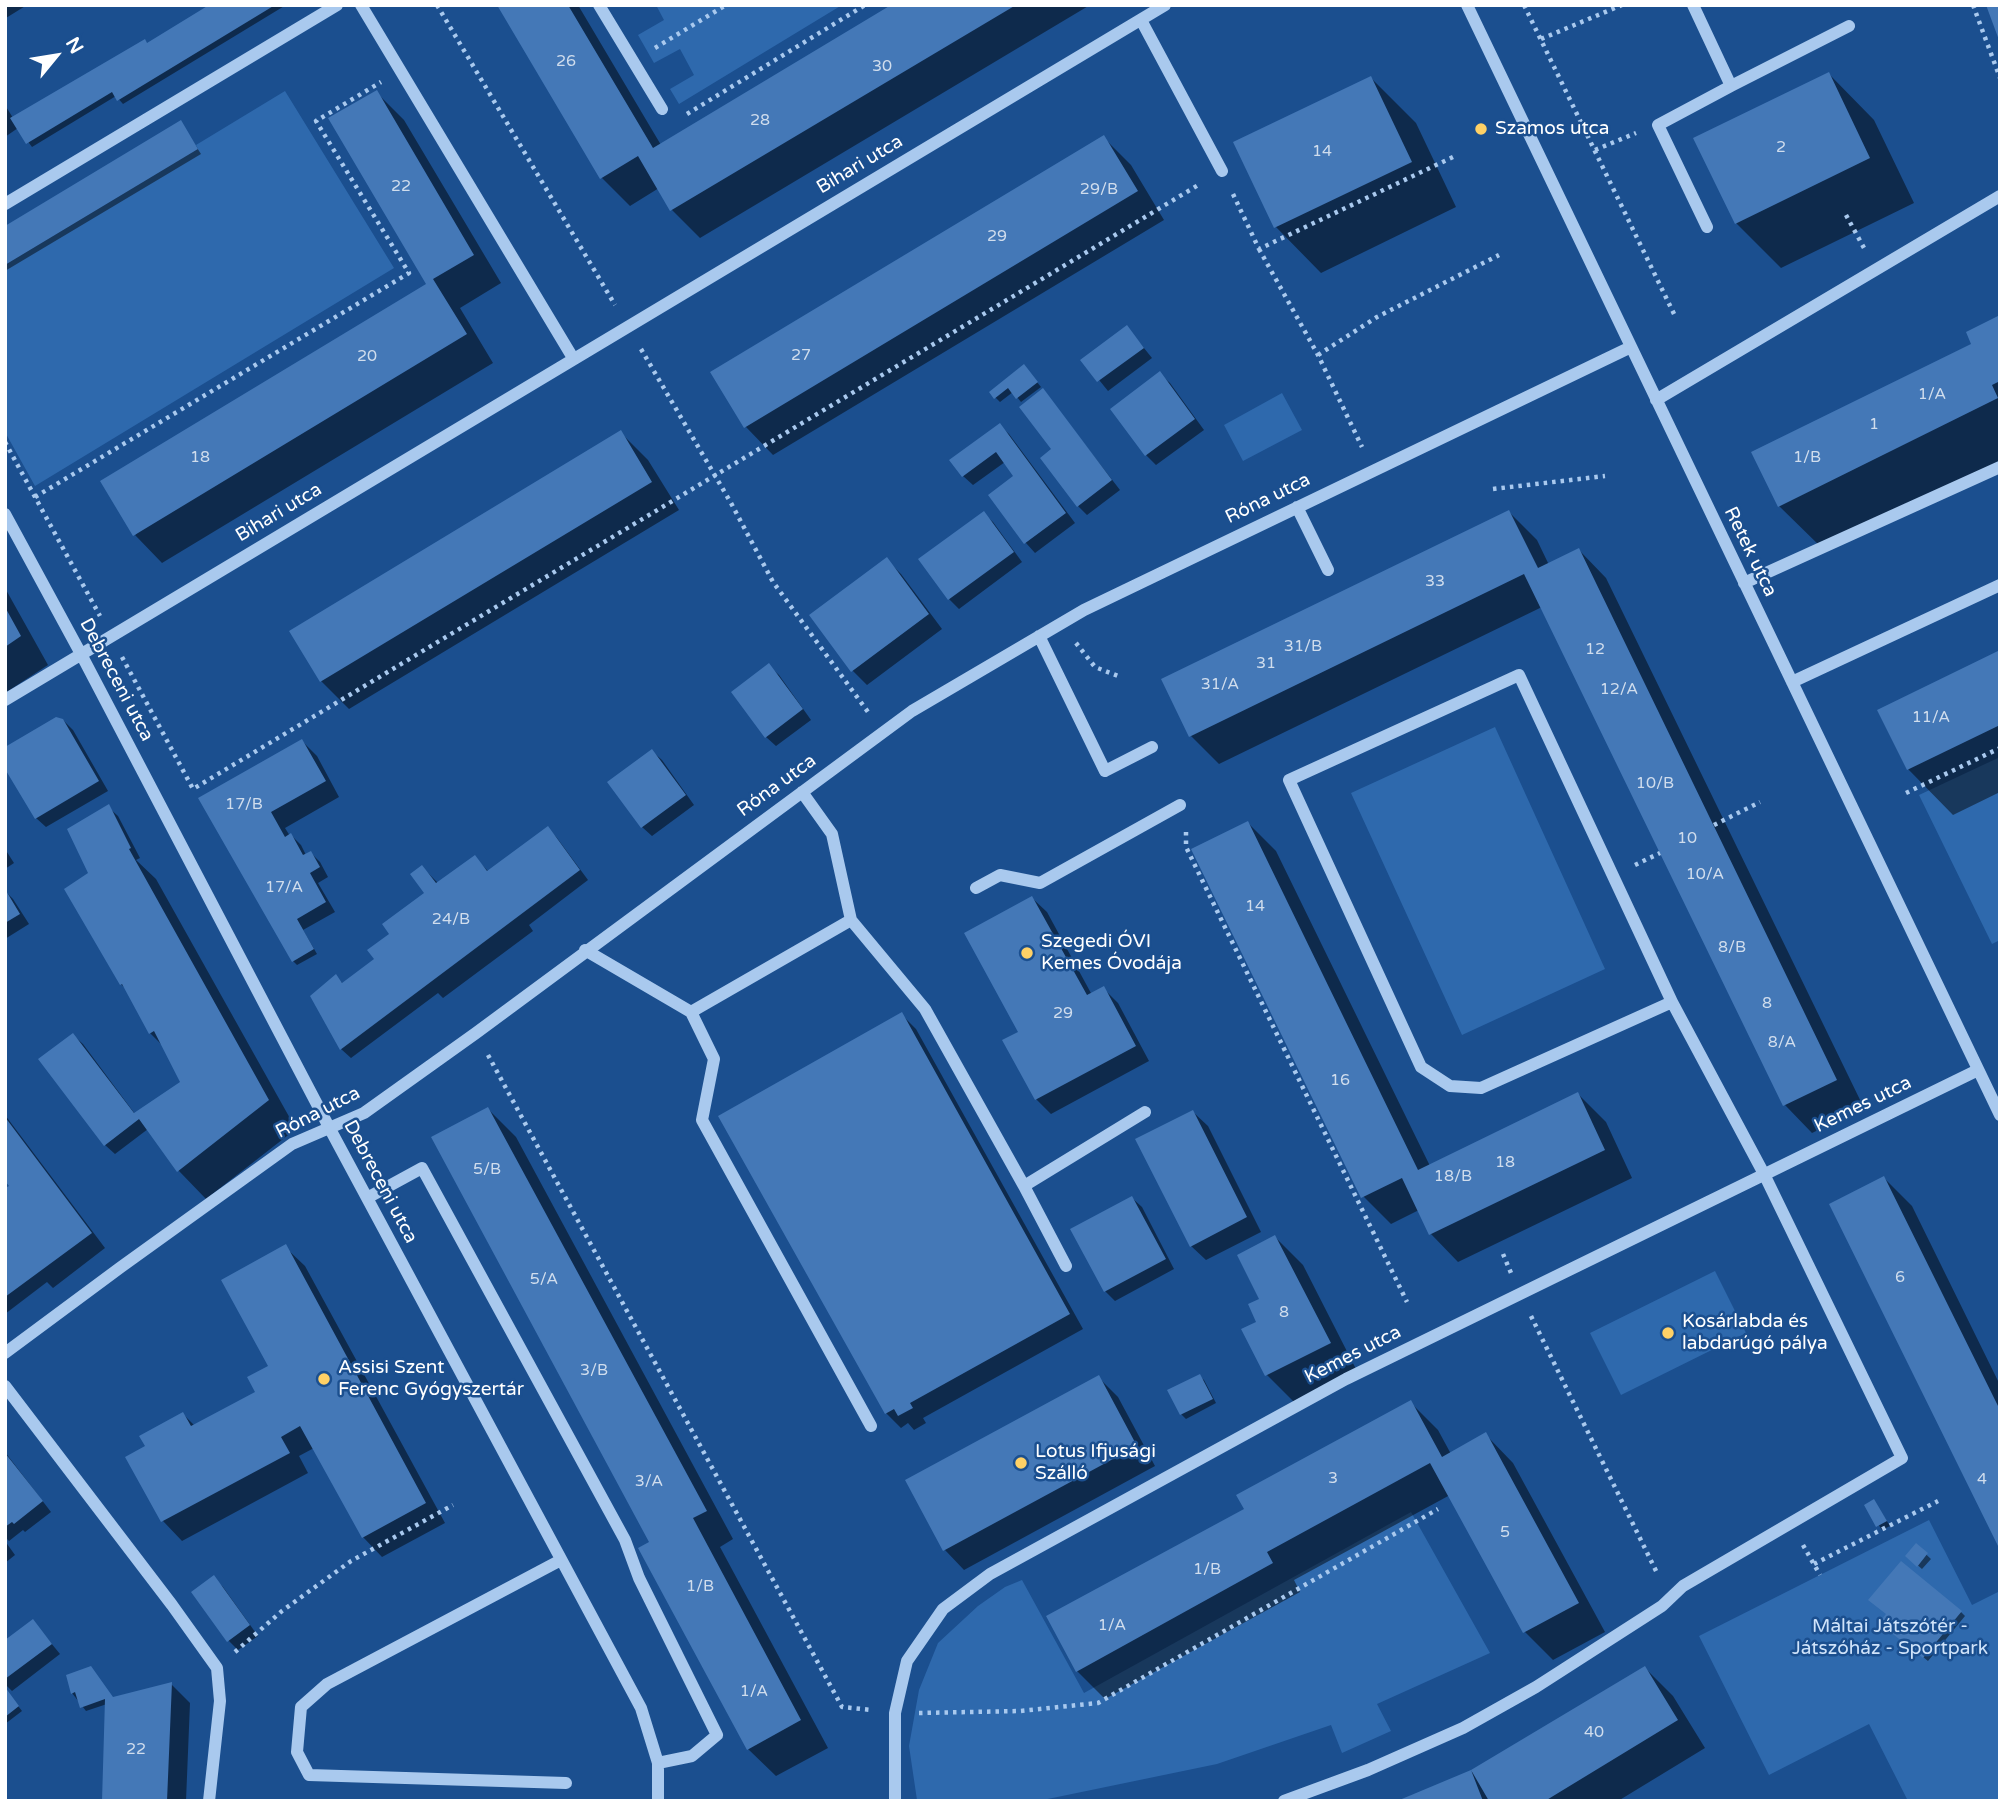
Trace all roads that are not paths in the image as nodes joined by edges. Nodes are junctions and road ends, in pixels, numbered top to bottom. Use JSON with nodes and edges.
{"nodes":[{"id":1,"x":337,"y":5,"type":"edge"},
{"id":2,"x":361,"y":5,"type":"edge"},
{"id":3,"x":599,"y":5,"type":"edge"},
{"id":4,"x":1166,"y":5,"type":"edge"},
{"id":5,"x":1467,"y":5,"type":"edge"},
{"id":6,"x":1693,"y":5,"type":"edge"},
{"id":7,"x":1141,"y":20,"type":"junction"},
{"id":8,"x":1849,"y":26,"type":"dead end"},
{"id":9,"x":1731,"y":86,"type":"junction"},
{"id":10,"x":662,"y":109,"type":"road end"},
{"id":11,"x":1222,"y":171,"type":"road end"},
{"id":12,"x":2000,"y":196,"type":"edge"},
{"id":13,"x":5,"y":204,"type":"edge"},
{"id":14,"x":1707,"y":227,"type":"dead end"},
{"id":15,"x":1631,"y":347,"type":"junction"},
{"id":16,"x":573,"y":358,"type":"junction"},
{"id":17,"x":1656,"y":400,"type":"junction"},
{"id":18,"x":2000,"y":467,"type":"edge"},
{"id":19,"x":1297,"y":507,"type":"junction"},
{"id":20,"x":5,"y":514,"type":"edge"},
{"id":21,"x":1328,"y":570,"type":"dead end"},
{"id":22,"x":1744,"y":583,"type":"junction"},
{"id":23,"x":2000,"y":585,"type":"edge"},
{"id":24,"x":1039,"y":636,"type":"junction"},
{"id":25,"x":81,"y":654,"type":"junction"},
{"id":26,"x":1792,"y":682,"type":"junction"},
{"id":27,"x":5,"y":700,"type":"edge"},
{"id":28,"x":1152,"y":747,"type":"dead end"},
{"id":29,"x":802,"y":792,"type":"junction"},
{"id":30,"x":1180,"y":805,"type":"dead end"},
{"id":31,"x":976,"y":888,"type":"dead end"},
{"id":32,"x":851,"y":920,"type":"junction"},
{"id":33,"x":585,"y":950,"type":"junction"},
{"id":34,"x":1672,"y":1002,"type":"junction"},
{"id":35,"x":691,"y":1012,"type":"junction"},
{"id":36,"x":1978,"y":1070,"type":"junction"},
{"id":37,"x":1998,"y":1109,"type":"edge"},
{"id":38,"x":1145,"y":1112,"type":"dead end"},
{"id":39,"x":330,"y":1129,"type":"junction"},
{"id":40,"x":1764,"y":1174,"type":"junction"},
{"id":41,"x":1024,"y":1185,"type":"junction"},
{"id":42,"x":367,"y":1198,"type":"junction"},
{"id":43,"x":1066,"y":1266,"type":"dead end"},
{"id":44,"x":5,"y":1353,"type":"edge"},
{"id":45,"x":5,"y":1386,"type":"edge"},
{"id":46,"x":871,"y":1426,"type":"dead end"},
{"id":47,"x":561,"y":1560,"type":"junction"},
{"id":48,"x":658,"y":1763,"type":"junction"},
{"id":49,"x":566,"y":1783,"type":"dead end"},
{"id":50,"x":209,"y":1801,"type":"edge"},
{"id":51,"x":659,"y":1801,"type":"edge"},
{"id":52,"x":895,"y":1801,"type":"edge"},
{"id":53,"x":1284,"y":1801,"type":"edge"}],
"edges":[{"from":1,"to":13,"type":"street"},
{"from":2,"to":16,"type":"street"},
{"from":3,"to":10,"type":"street"},
{"from":4,"to":7,"type":"street","name":"Bihari utca"},
{"from":5,"to":15,"type":"street","name":"Retek utca"},
{"from":6,"to":9,"type":"street"},
{"from":7,"to":11,"type":"street"},
{"from":7,"to":16,"type":"street","name":"Bihari utca"},
{"from":8,"to":9,"type":"street"},
{"from":9,"to":14,"type":"street"},
{"from":12,"to":17,"type":"street"},
{"from":15,"to":17,"type":"street","name":"Retek utca"},
{"from":15,"to":19,"type":"street","name":"Róna utca"},
{"from":16,"to":25,"type":"street","name":"Bihari utca"},
{"from":17,"to":22,"type":"street","name":"Retek utca"},
{"from":18,"to":22,"type":"street"},
{"from":19,"to":21,"type":"street"},
{"from":19,"to":24,"type":"street","name":"Róna utca"},
{"from":20,"to":25,"type":"street","name":"Debreceni utca"},
{"from":22,"to":26,"type":"street","name":"Retek utca"},
{"from":23,"to":26,"type":"street"},
{"from":24,"to":28,"type":"street"},
{"from":24,"to":29,"type":"street","name":"Róna utca"},
{"from":25,"to":27,"type":"street","name":"Bihari utca"},
{"from":25,"to":39,"type":"street","name":"Debreceni utca"},
{"from":26,"to":36,"type":"street","name":"Retek utca"},
{"from":29,"to":32,"type":"street"},
{"from":29,"to":33,"type":"street","name":"Róna utca"},
{"from":30,"to":31,"type":"street"},
{"from":32,"to":35,"type":"street"},
{"from":32,"to":41,"type":"street"},
{"from":33,"to":35,"type":"street"},
{"from":33,"to":39,"type":"street","name":"Róna utca"},
{"from":34,"to":34,"type":"street"},
{"from":34,"to":40,"type":"street"},
{"from":35,"to":46,"type":"street"},
{"from":36,"to":37,"type":"street","name":"Retek utca"},
{"from":36,"to":40,"type":"street","name":"Kemes utca"},
{"from":38,"to":41,"type":"street"},
{"from":39,"to":42,"type":"street","name":"Debreceni utca"},
{"from":39,"to":44,"type":"street","name":"Róna utca"},
{"from":40,"to":52,"type":"street","name":"Kemes utca"},
{"from":40,"to":53,"type":"street"},
{"from":41,"to":43,"type":"street"},
{"from":42,"to":47,"type":"street","name":"Debreceni utca"},
{"from":42,"to":48,"type":"street"},
{"from":45,"to":50,"type":"street"},
{"from":47,"to":48,"type":"street","name":"Debreceni utca"},
{"from":47,"to":49,"type":"street"},
{"from":48,"to":51,"type":"street","name":"Debreceni utca"}]}
